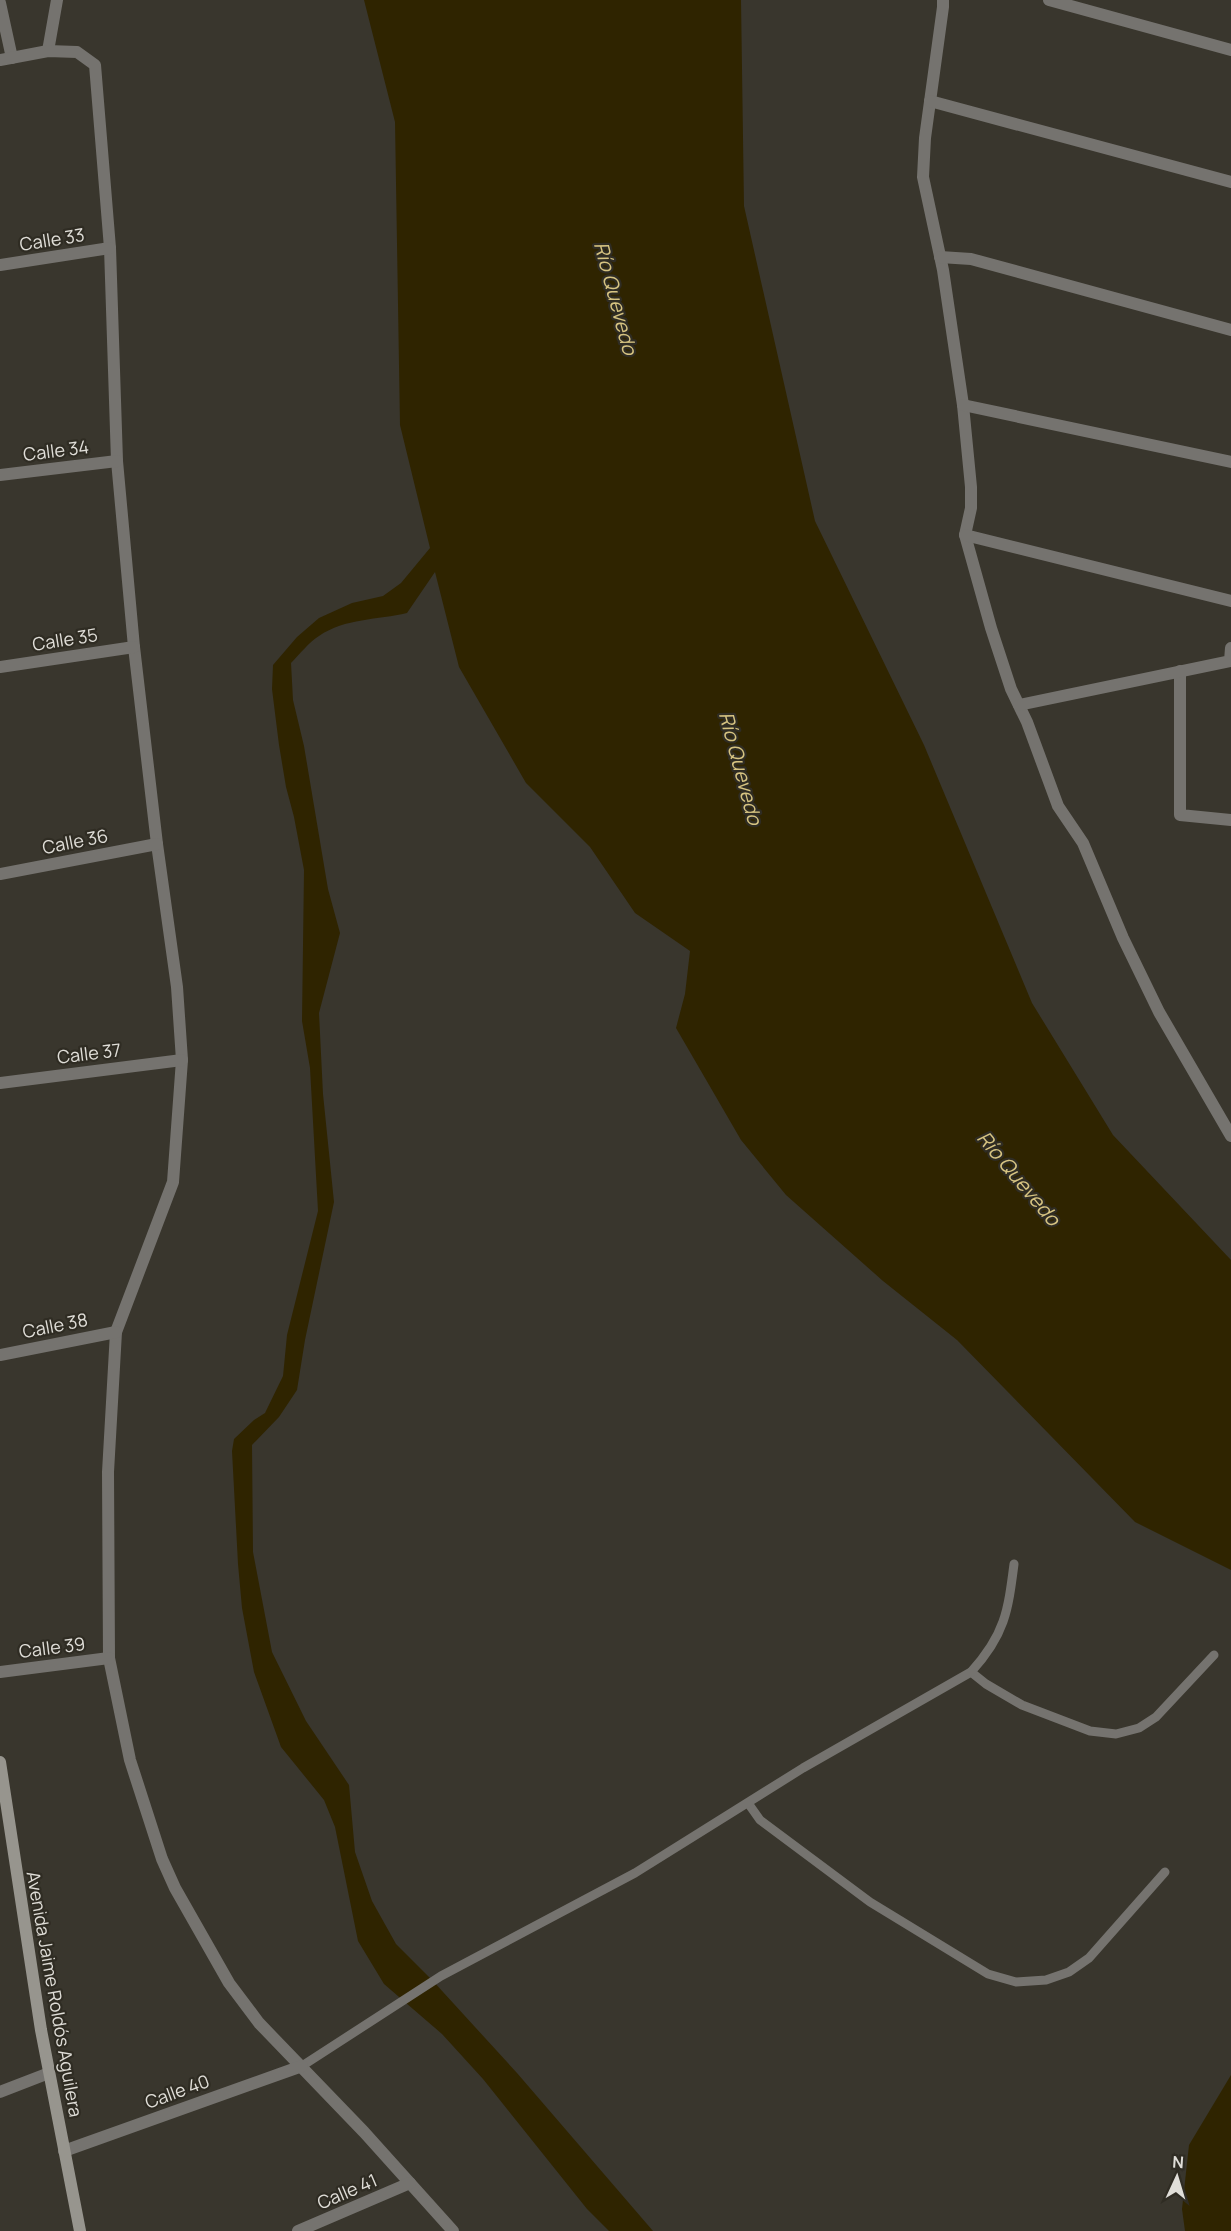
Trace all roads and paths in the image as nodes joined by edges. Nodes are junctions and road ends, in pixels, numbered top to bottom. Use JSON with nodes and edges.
{"nodes":[{"id":1,"x":57,"y":0,"type":"edge"},
{"id":2,"x":943,"y":0,"type":"edge"},
{"id":3,"x":1049,"y":0,"type":"edge"},
{"id":4,"x":0,"y":3,"type":"edge"},
{"id":5,"x":1231,"y":50,"type":"edge"},
{"id":6,"x":48,"y":51,"type":"junction"},
{"id":7,"x":6,"y":59,"type":"edge"},
{"id":8,"x":930,"y":101,"type":"junction"},
{"id":9,"x":1231,"y":182,"type":"edge"},
{"id":10,"x":110,"y":248,"type":"junction"},
{"id":11,"x":940,"y":257,"type":"junction"},
{"id":12,"x":0,"y":265,"type":"edge"},
{"id":13,"x":1231,"y":330,"type":"edge"},
{"id":14,"x":963,"y":405,"type":"junction"},
{"id":15,"x":117,"y":461,"type":"junction"},
{"id":16,"x":1231,"y":462,"type":"edge"},
{"id":17,"x":0,"y":475,"type":"edge"},
{"id":18,"x":965,"y":535,"type":"junction"},
{"id":19,"x":1231,"y":601,"type":"edge"},
{"id":20,"x":134,"y":647,"type":"junction"},
{"id":21,"x":1231,"y":648,"type":"edge"},
{"id":22,"x":0,"y":667,"type":"edge"},
{"id":23,"x":1180,"y":671,"type":"junction"},
{"id":24,"x":1019,"y":705,"type":"junction"},
{"id":25,"x":1231,"y":820,"type":"edge"},
{"id":26,"x":157,"y":844,"type":"junction"},
{"id":27,"x":0,"y":874,"type":"edge"},
{"id":28,"x":182,"y":1060,"type":"junction"},
{"id":29,"x":0,"y":1083,"type":"edge"},
{"id":30,"x":1231,"y":1136,"type":"edge"},
{"id":31,"x":116,"y":1332,"type":"junction"},
{"id":32,"x":0,"y":1355,"type":"edge"},
{"id":33,"x":1014,"y":1564,"type":"dead end"},
{"id":34,"x":1214,"y":1655,"type":"dead end"},
{"id":35,"x":109,"y":1658,"type":"junction"},
{"id":36,"x":0,"y":1672,"type":"edge"},
{"id":37,"x":971,"y":1672,"type":"junction"},
{"id":38,"x":0,"y":1762,"type":"edge"},
{"id":39,"x":748,"y":1803,"type":"junction"},
{"id":40,"x":1165,"y":1872,"type":"dead end"},
{"id":41,"x":302,"y":2066,"type":"junction"},
{"id":42,"x":49,"y":2073,"type":"junction"},
{"id":43,"x":0,"y":2092,"type":"edge"},
{"id":44,"x":64,"y":2151,"type":"junction"},
{"id":45,"x":410,"y":2183,"type":"junction"},
{"id":46,"x":80,"y":2231,"type":"edge"},
{"id":47,"x":298,"y":2231,"type":"edge"},
{"id":48,"x":453,"y":2231,"type":"edge"}],
"edges":[{"from":1,"to":6,"type":"street"},
{"from":2,"to":8,"type":"street"},
{"from":3,"to":5,"type":"street"},
{"from":4,"to":7,"type":"street"},
{"from":6,"to":7,"type":"street"},
{"from":6,"to":10,"type":"street"},
{"from":8,"to":9,"type":"street"},
{"from":8,"to":11,"type":"street"},
{"from":10,"to":12,"type":"street","name":"Calle 33"},
{"from":10,"to":15,"type":"street"},
{"from":11,"to":13,"type":"street"},
{"from":11,"to":14,"type":"street"},
{"from":14,"to":16,"type":"street"},
{"from":14,"to":18,"type":"street"},
{"from":15,"to":17,"type":"street","name":"Calle 34"},
{"from":15,"to":20,"type":"street"},
{"from":18,"to":19,"type":"street"},
{"from":18,"to":24,"type":"street"},
{"from":20,"to":22,"type":"street","name":"Calle 35"},
{"from":20,"to":26,"type":"street"},
{"from":21,"to":23,"type":"street"},
{"from":23,"to":24,"type":"street"},
{"from":23,"to":25,"type":"street"},
{"from":24,"to":30,"type":"street"},
{"from":26,"to":27,"type":"street","name":"Calle 36"},
{"from":26,"to":28,"type":"street"},
{"from":28,"to":29,"type":"street","name":"Calle 37"},
{"from":28,"to":31,"type":"street"},
{"from":31,"to":32,"type":"street","name":"Calle 38"},
{"from":31,"to":35,"type":"street"},
{"from":33,"to":37,"type":"lane"},
{"from":34,"to":37,"type":"lane"},
{"from":35,"to":36,"type":"street","name":"Calle 39"},
{"from":35,"to":41,"type":"street"},
{"from":37,"to":39,"type":"lane"},
{"from":38,"to":42,"type":"main road","name":"Avenida Jaime Roldós Aguilera"},
{"from":39,"to":40,"type":"lane"},
{"from":39,"to":41,"type":"lane"},
{"from":41,"to":44,"type":"street","name":"Calle 40"},
{"from":41,"to":45,"type":"street"},
{"from":42,"to":43,"type":"street"},
{"from":42,"to":44,"type":"main road","name":"Avenida Jaime Roldós Aguilera"},
{"from":44,"to":46,"type":"main road","name":"Avenida Jaime Roldós Aguilera"},
{"from":45,"to":47,"type":"street","name":"Calle 41"},
{"from":45,"to":48,"type":"street"}]}
